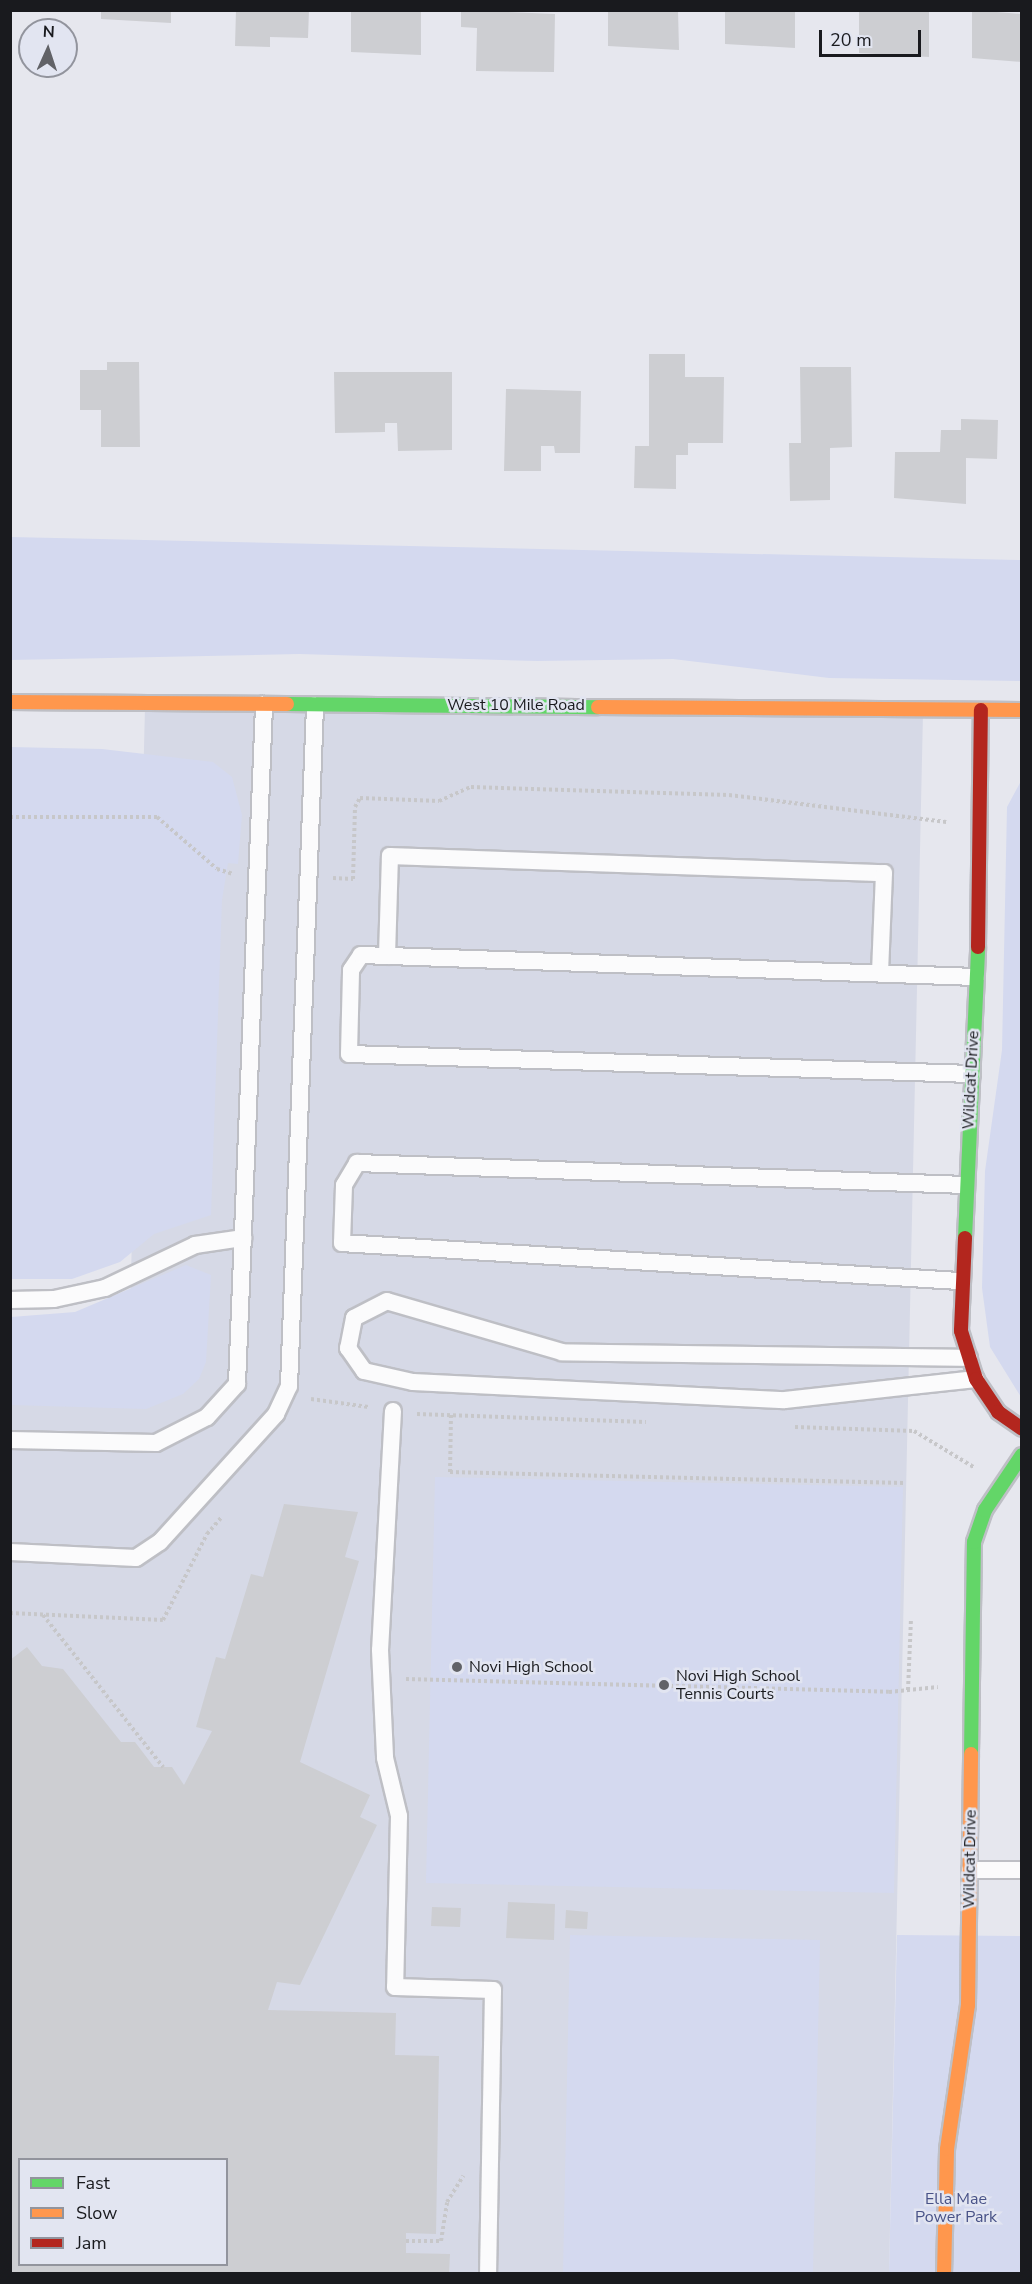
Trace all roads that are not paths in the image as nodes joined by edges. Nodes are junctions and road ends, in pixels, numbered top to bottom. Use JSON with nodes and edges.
{"nodes":[{"id":1,"x":10,"y":702,"type":"edge"},
{"id":2,"x":264,"y":705,"type":"junction"},
{"id":3,"x":315,"y":705,"type":"junction"},
{"id":4,"x":981,"y":710,"type":"junction"},
{"id":5,"x":1022,"y":710,"type":"edge"},
{"id":6,"x":387,"y":956,"type":"junction"},
{"id":7,"x":880,"y":973,"type":"junction"},
{"id":8,"x":976,"y":977,"type":"junction"},
{"id":9,"x":972,"y":1074,"type":"junction"},
{"id":10,"x":965,"y":1185,"type":"junction"},
{"id":11,"x":243,"y":1238,"type":"junction"},
{"id":12,"x":959,"y":1281,"type":"junction"},
{"id":13,"x":10,"y":1300,"type":"edge"},
{"id":14,"x":969,"y":1358,"type":"junction"},
{"id":15,"x":976,"y":1379,"type":"junction"},
{"id":16,"x":393,"y":1411,"type":"road end"},
{"id":17,"x":1022,"y":1429,"type":"edge"},
{"id":18,"x":10,"y":1440,"type":"edge"},
{"id":19,"x":1022,"y":1455,"type":"edge"},
{"id":20,"x":10,"y":1552,"type":"edge"},
{"id":21,"x":970,"y":1870,"type":"junction"},
{"id":22,"x":1022,"y":1870,"type":"edge"},
{"id":23,"x":488,"y":2274,"type":"edge"},
{"id":24,"x":945,"y":2274,"type":"edge"}],
"edges":[{"from":1,"to":2,"type":"street","name":"West 10 Mile Road"},
{"from":2,"to":3,"type":"street","name":"West 10 Mile Road"},
{"from":2,"to":11,"type":"lane"},
{"from":3,"to":4,"type":"street","name":"West 10 Mile Road"},
{"from":3,"to":20,"type":"lane"},
{"from":4,"to":5,"type":"street","name":"West 10 Mile Road"},
{"from":4,"to":8,"type":"street","name":"Wildcat Drive"},
{"from":6,"to":7,"type":"lane"},
{"from":6,"to":7,"type":"lane"},
{"from":6,"to":9,"type":"lane"},
{"from":7,"to":8,"type":"lane"},
{"from":8,"to":9,"type":"street","name":"Wildcat Drive"},
{"from":9,"to":10,"type":"street","name":"Wildcat Drive"},
{"from":10,"to":12,"type":"street","name":"Wildcat Drive"},
{"from":10,"to":12,"type":"lane"},
{"from":11,"to":13,"type":"lane"},
{"from":11,"to":18,"type":"lane"},
{"from":12,"to":14,"type":"street","name":"Wildcat Drive"},
{"from":14,"to":15,"type":"street","name":"Wildcat Drive"},
{"from":14,"to":15,"type":"lane"},
{"from":15,"to":17,"type":"street","name":"Wildcat Drive"},
{"from":16,"to":23,"type":"lane"},
{"from":19,"to":21,"type":"street","name":"Wildcat Drive"},
{"from":21,"to":22,"type":"lane"},
{"from":21,"to":24,"type":"street","name":"Wildcat Drive"}]}
